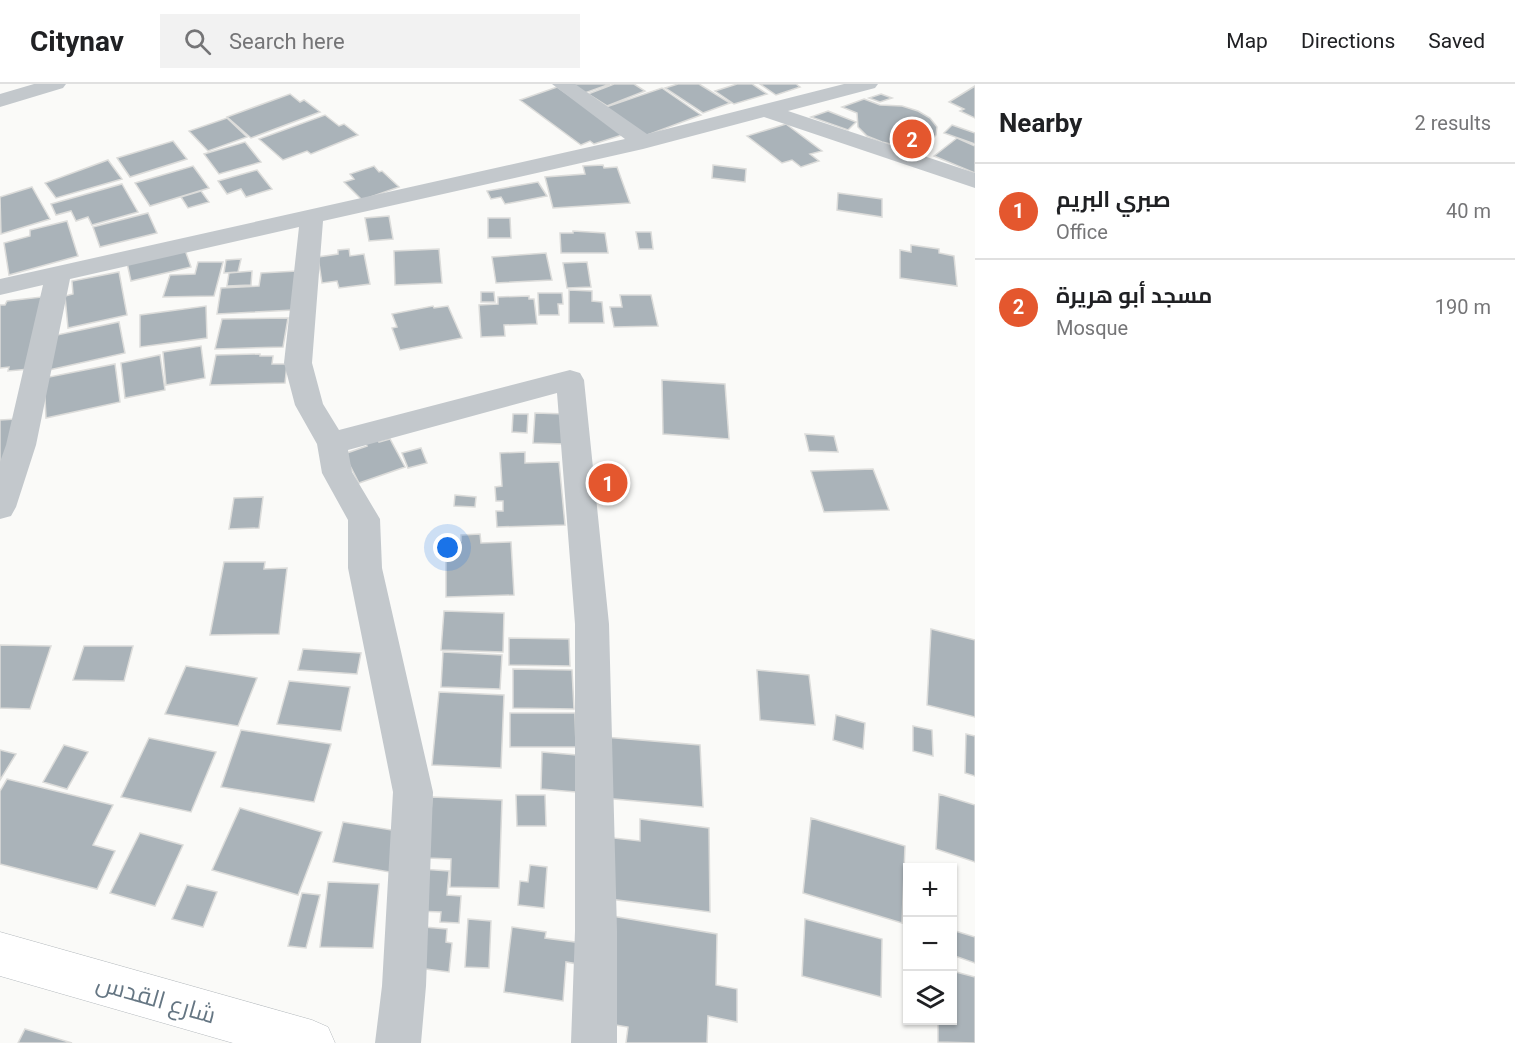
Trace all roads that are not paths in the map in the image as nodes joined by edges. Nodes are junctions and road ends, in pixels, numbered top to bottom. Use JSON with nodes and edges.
{"nodes":[{"id":1,"x":56,"y":84,"type":"edge"},
{"id":2,"x":562,"y":84,"type":"edge"},
{"id":3,"x":868,"y":84,"type":"edge"},
{"id":4,"x":0,"y":101,"type":"edge"},
{"id":5,"x":767,"y":111,"type":"junction"},
{"id":6,"x":643,"y":142,"type":"junction"},
{"id":7,"x":975,"y":181,"type":"edge"},
{"id":8,"x":312,"y":216,"type":"junction"},
{"id":9,"x":58,"y":275,"type":"junction"},
{"id":10,"x":0,"y":287,"type":"edge"},
{"id":11,"x":332,"y":443,"type":"junction"},
{"id":12,"x":0,"y":507,"type":"edge"},
{"id":13,"x":0,"y":954,"type":"edge"},
{"id":14,"x":312,"y":1043,"type":"edge"},
{"id":15,"x":398,"y":1043,"type":"edge"},
{"id":16,"x":594,"y":1043,"type":"edge"}],
"edges":[{"from":1,"to":4,"type":"street"},
{"from":2,"to":6,"type":"street"},
{"from":3,"to":5,"type":"street"},
{"from":5,"to":6,"type":"street"},
{"from":5,"to":7,"type":"street"},
{"from":6,"to":8,"type":"street"},
{"from":8,"to":9,"type":"street"},
{"from":8,"to":11,"type":"street"},
{"from":9,"to":10,"type":"street"},
{"from":9,"to":12,"type":"street"},
{"from":11,"to":15,"type":"street"},
{"from":11,"to":16,"type":"street"},
{"from":13,"to":14,"type":"main road","name":"شارع القدس"}]}
